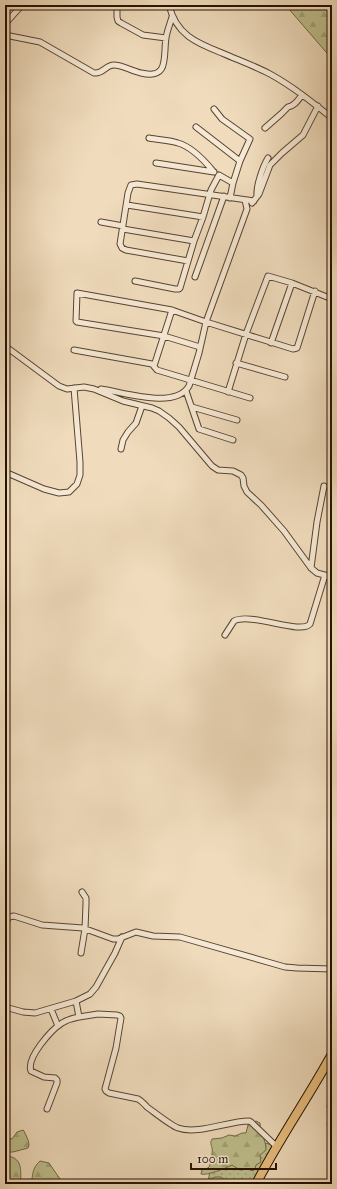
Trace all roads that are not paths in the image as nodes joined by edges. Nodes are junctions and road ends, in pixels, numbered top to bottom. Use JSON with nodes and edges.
{"nodes":[{"id":1,"x":22,"y":5,"type":"edge"},
{"id":2,"x":118,"y":5,"type":"edge"},
{"id":3,"x":169,"y":5,"type":"edge"},
{"id":4,"x":172,"y":17,"type":"junction"},
{"id":5,"x":5,"y":24,"type":"edge"},
{"id":6,"x":5,"y":34,"type":"edge"},
{"id":7,"x":166,"y":38,"type":"junction"},
{"id":8,"x":302,"y":95,"type":"junction"},
{"id":9,"x":318,"y":106,"type":"junction"},
{"id":10,"x":214,"y":109,"type":"dead end"},
{"id":11,"x":332,"y":118,"type":"edge"},
{"id":12,"x":196,"y":126,"type":"dead end"},
{"id":13,"x":265,"y":128,"type":"dead end"},
{"id":14,"x":149,"y":138,"type":"dead end"},
{"id":15,"x":268,"y":158,"type":"dead end"},
{"id":16,"x":240,"y":161,"type":"junction"},
{"id":17,"x":156,"y":163,"type":"dead end"},
{"id":18,"x":213,"y":171,"type":"junction"},
{"id":19,"x":219,"y":175,"type":"junction"},
{"id":20,"x":233,"y":183,"type":"junction"},
{"id":21,"x":210,"y":194,"type":"junction"},
{"id":22,"x":224,"y":196,"type":"junction"},
{"id":23,"x":230,"y":198,"type":"junction"},
{"id":24,"x":255,"y":199,"type":"junction"},
{"id":25,"x":245,"y":200,"type":"junction"},
{"id":26,"x":127,"y":204,"type":"junction"},
{"id":27,"x":248,"y":209,"type":"junction"},
{"id":28,"x":203,"y":218,"type":"junction"},
{"id":29,"x":102,"y":222,"type":"dead end"},
{"id":30,"x":123,"y":227,"type":"junction"},
{"id":31,"x":194,"y":241,"type":"junction"},
{"id":32,"x":188,"y":261,"type":"junction"},
{"id":33,"x":195,"y":277,"type":"dead end"},
{"id":34,"x":135,"y":281,"type":"dead end"},
{"id":35,"x":292,"y":282,"type":"junction"},
{"id":36,"x":315,"y":291,"type":"junction"},
{"id":37,"x":332,"y":300,"type":"edge"},
{"id":38,"x":172,"y":310,"type":"junction"},
{"id":39,"x":206,"y":322,"type":"junction"},
{"id":40,"x":246,"y":334,"type":"junction"},
{"id":41,"x":164,"y":336,"type":"junction"},
{"id":42,"x":271,"y":343,"type":"junction"},
{"id":43,"x":5,"y":346,"type":"edge"},
{"id":44,"x":200,"y":347,"type":"junction"},
{"id":45,"x":74,"y":350,"type":"dead end"},
{"id":46,"x":236,"y":363,"type":"junction"},
{"id":47,"x":154,"y":366,"type":"junction"},
{"id":48,"x":285,"y":377,"type":"dead end"},
{"id":49,"x":191,"y":381,"type":"junction"},
{"id":50,"x":74,"y":388,"type":"junction"},
{"id":51,"x":94,"y":389,"type":"junction"},
{"id":52,"x":186,"y":390,"type":"junction"},
{"id":53,"x":228,"y":392,"type":"junction"},
{"id":54,"x":250,"y":398,"type":"dead end"},
{"id":55,"x":142,"y":406,"type":"junction"},
{"id":56,"x":192,"y":407,"type":"junction"},
{"id":57,"x":236,"y":420,"type":"dead end"},
{"id":58,"x":233,"y":440,"type":"dead end"},
{"id":59,"x":121,"y":449,"type":"dead end"},
{"id":60,"x":5,"y":472,"type":"edge"},
{"id":61,"x":324,"y":486,"type":"dead end"},
{"id":62,"x":311,"y":568,"type":"junction"},
{"id":63,"x":325,"y":575,"type":"junction"},
{"id":64,"x":332,"y":577,"type":"edge"},
{"id":65,"x":225,"y":635,"type":"dead end"},
{"id":66,"x":82,"y":892,"type":"dead end"},
{"id":67,"x":7,"y":916,"type":"edge"},
{"id":68,"x":5,"y":924,"type":"edge"},
{"id":69,"x":85,"y":929,"type":"junction"},
{"id":70,"x":122,"y":937,"type":"junction"},
{"id":71,"x":81,"y":953,"type":"dead end"},
{"id":72,"x":332,"y":968,"type":"edge"},
{"id":73,"x":76,"y":1001,"type":"junction"},
{"id":74,"x":5,"y":1007,"type":"edge"},
{"id":75,"x":51,"y":1008,"type":"junction"},
{"id":76,"x":79,"y":1016,"type":"junction"},
{"id":77,"x":58,"y":1026,"type":"junction"},
{"id":78,"x":332,"y":1054,"type":"edge"},
{"id":79,"x":47,"y":1109,"type":"dead end"},
{"id":80,"x":276,"y":1146,"type":"junction"},
{"id":81,"x":256,"y":1184,"type":"edge"}],
"edges":[{"from":1,"to":5,"type":"street"},
{"from":2,"to":7,"type":"street"},
{"from":3,"to":4,"type":"street"},
{"from":4,"to":7,"type":"street"},
{"from":4,"to":8,"type":"street"},
{"from":6,"to":7,"type":"street"},
{"from":8,"to":9,"type":"street"},
{"from":8,"to":13,"type":"street"},
{"from":9,"to":11,"type":"street"},
{"from":9,"to":24,"type":"street"},
{"from":10,"to":16,"type":"street"},
{"from":12,"to":16,"type":"street"},
{"from":14,"to":18,"type":"street"},
{"from":15,"to":24,"type":"street"},
{"from":16,"to":20,"type":"street"},
{"from":17,"to":18,"type":"street"},
{"from":18,"to":19,"type":"street"},
{"from":19,"to":20,"type":"street"},
{"from":19,"to":21,"type":"street"},
{"from":20,"to":23,"type":"street"},
{"from":21,"to":22,"type":"street"},
{"from":21,"to":26,"type":"street"},
{"from":21,"to":28,"type":"street"},
{"from":22,"to":23,"type":"street"},
{"from":22,"to":33,"type":"street"},
{"from":23,"to":25,"type":"street"},
{"from":24,"to":25,"type":"street"},
{"from":24,"to":27,"type":"street"},
{"from":25,"to":27,"type":"street"},
{"from":26,"to":28,"type":"street"},
{"from":26,"to":30,"type":"street"},
{"from":27,"to":39,"type":"street"},
{"from":28,"to":31,"type":"street"},
{"from":29,"to":30,"type":"street"},
{"from":30,"to":31,"type":"street"},
{"from":30,"to":32,"type":"street"},
{"from":31,"to":32,"type":"street"},
{"from":32,"to":34,"type":"street"},
{"from":35,"to":36,"type":"street"},
{"from":35,"to":40,"type":"street"},
{"from":35,"to":42,"type":"street"},
{"from":36,"to":37,"type":"street"},
{"from":36,"to":42,"type":"street"},
{"from":38,"to":39,"type":"street"},
{"from":38,"to":41,"type":"street"},
{"from":38,"to":41,"type":"street"},
{"from":39,"to":40,"type":"street"},
{"from":39,"to":44,"type":"street"},
{"from":40,"to":42,"type":"street"},
{"from":40,"to":46,"type":"street"},
{"from":41,"to":44,"type":"street"},
{"from":41,"to":47,"type":"street"},
{"from":43,"to":50,"type":"street"},
{"from":44,"to":49,"type":"street"},
{"from":45,"to":47,"type":"street"},
{"from":46,"to":48,"type":"street"},
{"from":46,"to":53,"type":"street"},
{"from":47,"to":49,"type":"street"},
{"from":49,"to":52,"type":"street"},
{"from":49,"to":53,"type":"street"},
{"from":50,"to":51,"type":"street"},
{"from":50,"to":60,"type":"street"},
{"from":51,"to":52,"type":"street"},
{"from":51,"to":55,"type":"street"},
{"from":52,"to":56,"type":"street"},
{"from":53,"to":54,"type":"street"},
{"from":55,"to":59,"type":"street"},
{"from":55,"to":62,"type":"street"},
{"from":56,"to":57,"type":"street"},
{"from":56,"to":58,"type":"street"},
{"from":61,"to":62,"type":"street"},
{"from":62,"to":63,"type":"street"},
{"from":63,"to":64,"type":"street"},
{"from":63,"to":65,"type":"street"},
{"from":66,"to":69,"type":"street"},
{"from":67,"to":68,"type":"street"},
{"from":67,"to":69,"type":"street"},
{"from":69,"to":70,"type":"street"},
{"from":69,"to":71,"type":"street"},
{"from":70,"to":72,"type":"street"},
{"from":70,"to":73,"type":"street"},
{"from":73,"to":75,"type":"street"},
{"from":73,"to":76,"type":"street"},
{"from":74,"to":75,"type":"street"},
{"from":75,"to":77,"type":"street"},
{"from":76,"to":77,"type":"street"},
{"from":76,"to":80,"type":"street"},
{"from":77,"to":79,"type":"street"},
{"from":78,"to":80,"type":"highway"},
{"from":80,"to":81,"type":"highway"}]}
